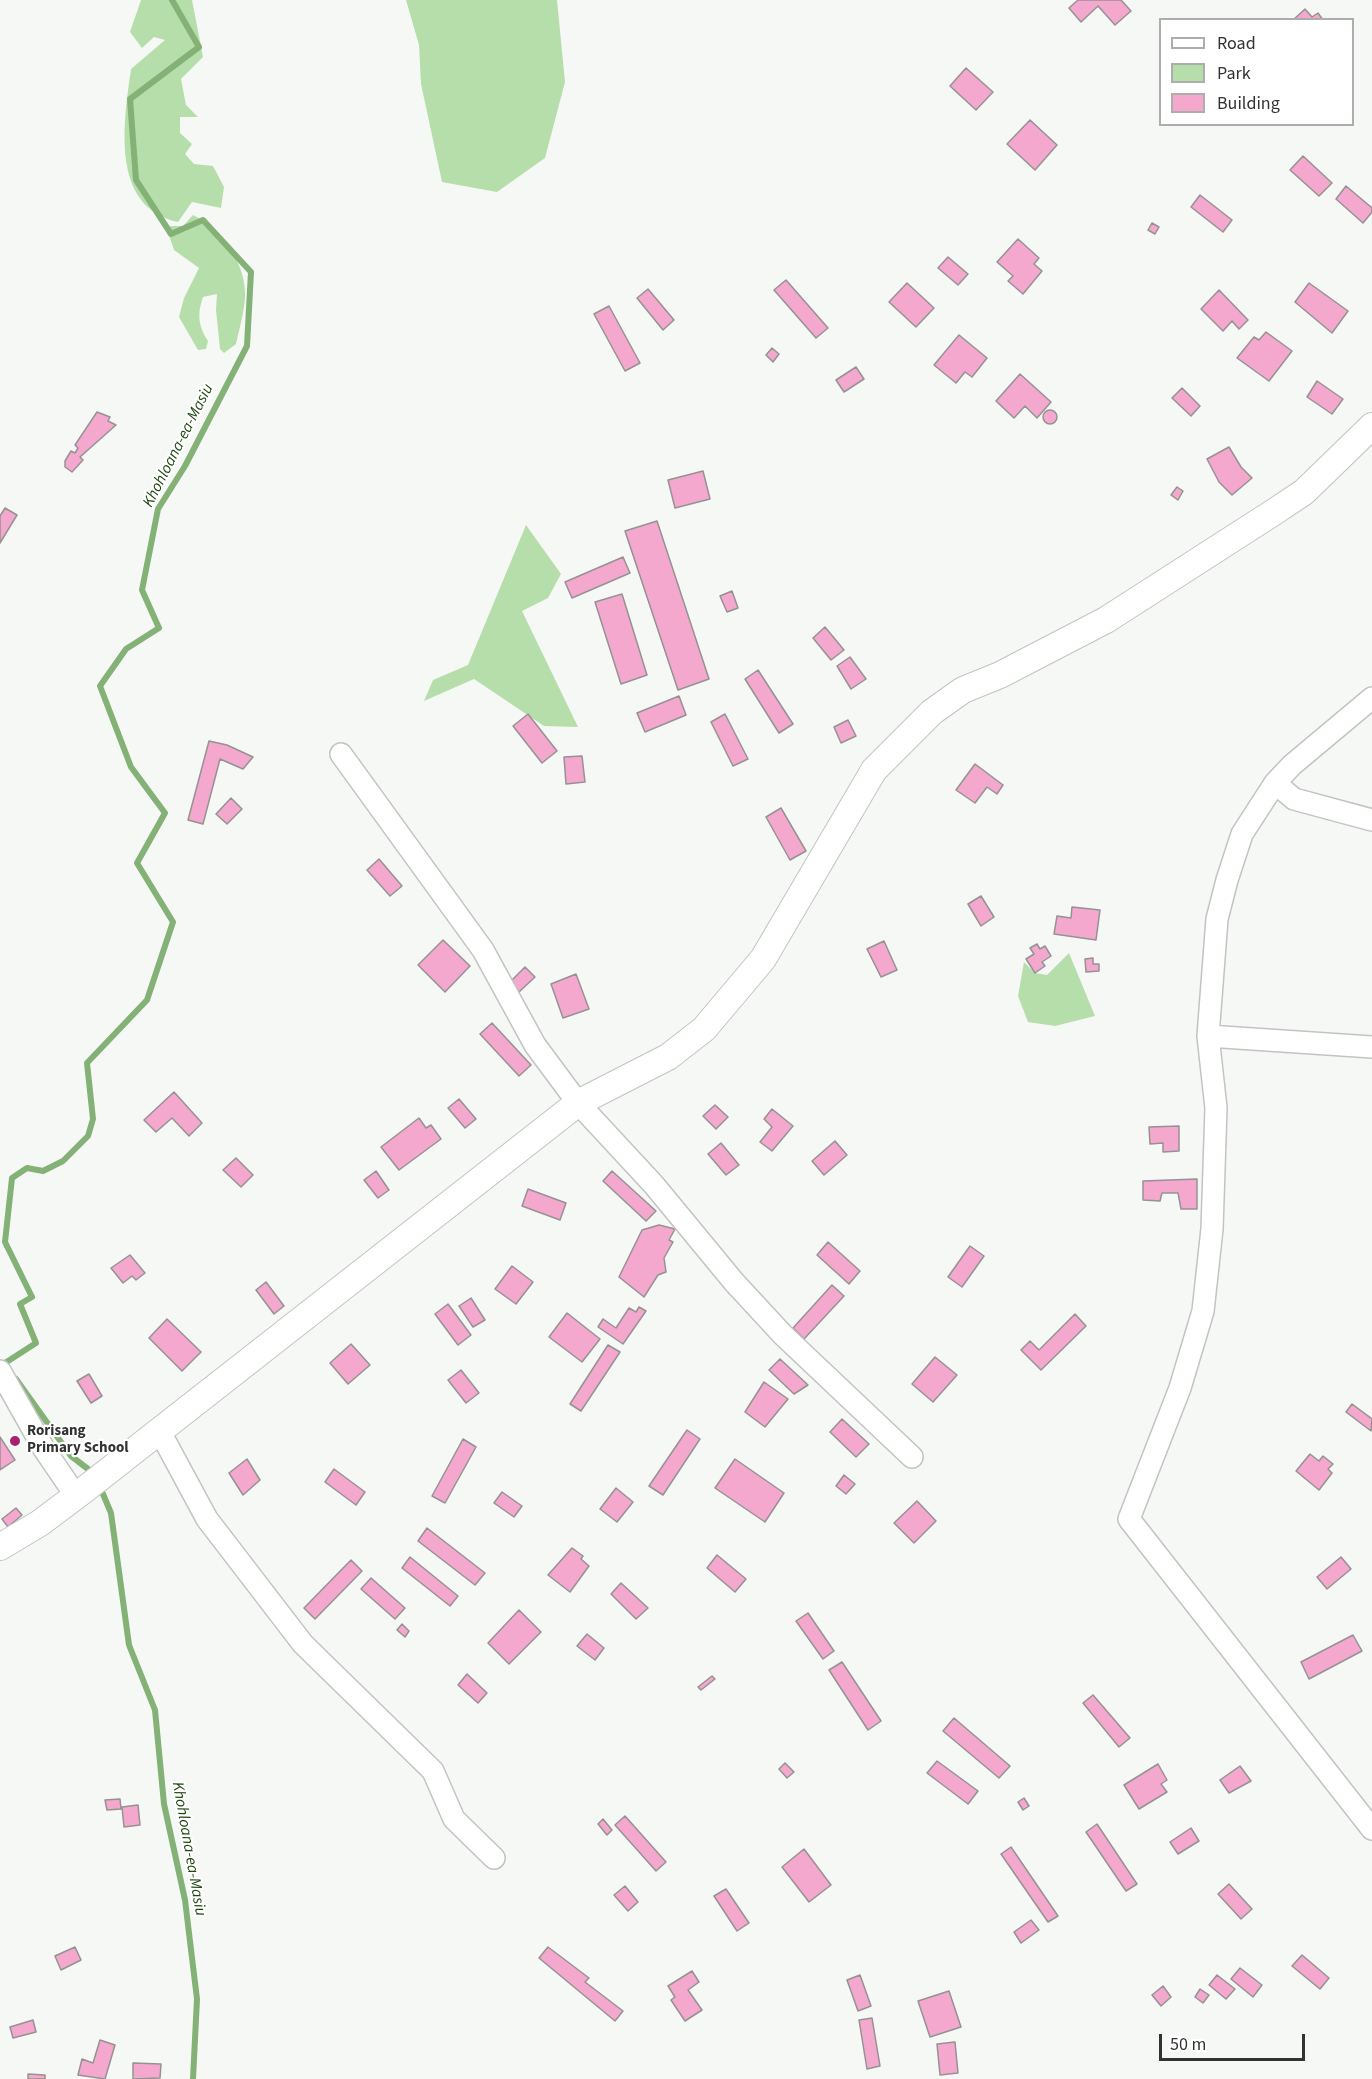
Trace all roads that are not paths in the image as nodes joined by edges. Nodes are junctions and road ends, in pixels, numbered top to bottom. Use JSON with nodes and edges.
{"nodes":[{"id":1,"x":1372,"y":426,"type":"edge"},
{"id":2,"x":1372,"y":698,"type":"edge"},
{"id":3,"x":341,"y":754,"type":"dead end"},
{"id":4,"x":1275,"y":783,"type":"junction"},
{"id":5,"x":1372,"y":820,"type":"edge"},
{"id":6,"x":1208,"y":1036,"type":"junction"},
{"id":7,"x":1372,"y":1047,"type":"edge"},
{"id":8,"x":578,"y":1103,"type":"junction"},
{"id":9,"x":0,"y":1371,"type":"edge"},
{"id":10,"x":156,"y":1434,"type":"junction"},
{"id":11,"x":912,"y":1457,"type":"dead end"},
{"id":12,"x":76,"y":1496,"type":"junction"},
{"id":13,"x":0,"y":1547,"type":"edge"},
{"id":14,"x":1372,"y":1829,"type":"edge"},
{"id":15,"x":494,"y":1858,"type":"dead end"}],
"edges":[{"from":1,"to":8,"type":"street"},
{"from":2,"to":4,"type":"street"},
{"from":3,"to":8,"type":"street"},
{"from":4,"to":5,"type":"street"},
{"from":4,"to":6,"type":"street"},
{"from":6,"to":7,"type":"street"},
{"from":6,"to":14,"type":"street"},
{"from":8,"to":10,"type":"street"},
{"from":8,"to":11,"type":"street"},
{"from":9,"to":12,"type":"street"},
{"from":10,"to":12,"type":"street"},
{"from":10,"to":15,"type":"street"},
{"from":12,"to":13,"type":"street"}]}
